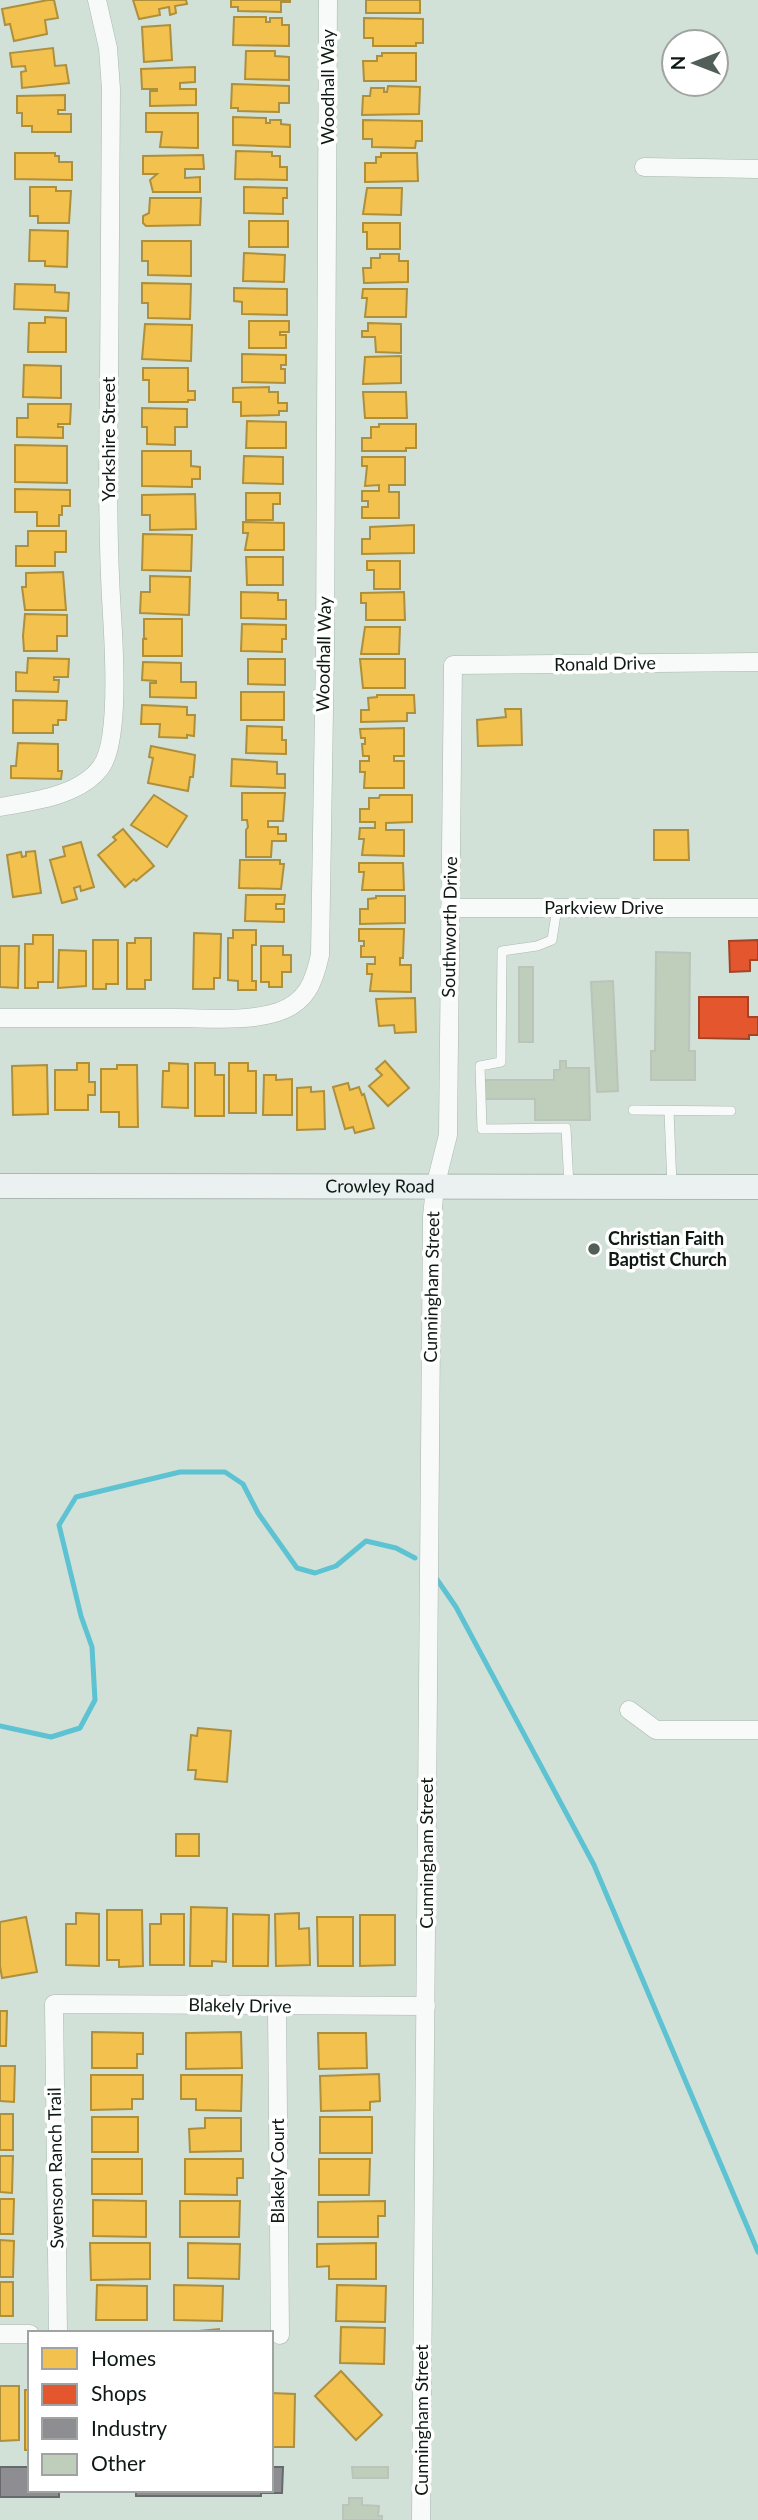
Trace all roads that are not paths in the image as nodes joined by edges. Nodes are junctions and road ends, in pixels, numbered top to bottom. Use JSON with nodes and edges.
{"nodes":[{"id":1,"x":97,"y":0,"type":"edge"},
{"id":2,"x":328,"y":0,"type":"edge"},
{"id":3,"x":644,"y":167,"type":"dead end"},
{"id":4,"x":758,"y":169,"type":"edge"},
{"id":5,"x":758,"y":662,"type":"edge"},
{"id":6,"x":453,"y":665,"type":"joint"},
{"id":7,"x":0,"y":807,"type":"edge"},
{"id":8,"x":450,"y":908,"type":"junction"},
{"id":9,"x":557,"y":908,"type":"junction"},
{"id":10,"x":758,"y":908,"type":"edge"},
{"id":11,"x":0,"y":1018,"type":"edge"},
{"id":12,"x":633,"y":1110,"type":"dead end"},
{"id":13,"x":669,"y":1111,"type":"junction"},
{"id":14,"x":730,"y":1111,"type":"dead end"},
{"id":15,"x":0,"y":1186,"type":"edge"},
{"id":16,"x":435,"y":1187,"type":"junction"},
{"id":17,"x":569,"y":1187,"type":"junction"},
{"id":18,"x":672,"y":1187,"type":"junction"},
{"id":19,"x":758,"y":1187,"type":"edge"},
{"id":20,"x":629,"y":1710,"type":"dead end"},
{"id":21,"x":758,"y":1730,"type":"edge"},
{"id":22,"x":54,"y":2004,"type":"joint"},
{"id":23,"x":426,"y":2006,"type":"junction"},
{"id":24,"x":277,"y":2007,"type":"junction"},
{"id":25,"x":58,"y":2331,"type":"edge"},
{"id":26,"x":0,"y":2334,"type":"edge"},
{"id":27,"x":28,"y":2334,"type":"edge"},
{"id":28,"x":280,"y":2335,"type":"dead end"},
{"id":29,"x":421,"y":2520,"type":"edge"}],
"edges":[{"from":1,"to":7,"type":"street","name":"Yorkshire Street"},
{"from":2,"to":11,"type":"street","name":"Woodhall Way"},
{"from":3,"to":4,"type":"street"},
{"from":5,"to":6,"type":"street","name":"Ronald Drive"},
{"from":6,"to":8,"type":"street","name":"Southworth Drive"},
{"from":8,"to":9,"type":"street","name":"Parkview Drive"},
{"from":8,"to":16,"type":"street","name":"Southworth Drive"},
{"from":9,"to":10,"type":"street","name":"Parkview Drive"},
{"from":9,"to":17,"type":"lane"},
{"from":12,"to":13,"type":"lane"},
{"from":13,"to":14,"type":"lane"},
{"from":13,"to":18,"type":"lane"},
{"from":15,"to":16,"type":"main road","name":"Crowley Road"},
{"from":16,"to":17,"type":"main road","name":"Crowley Road"},
{"from":16,"to":23,"type":"street","name":"Cunningham Street"},
{"from":17,"to":18,"type":"main road","name":"Crowley Road"},
{"from":18,"to":19,"type":"main road","name":"Crowley Road"},
{"from":20,"to":21,"type":"street"},
{"from":22,"to":24,"type":"street","name":"Blakely Drive"},
{"from":22,"to":25,"type":"street","name":"Swenson Ranch Trail"},
{"from":23,"to":24,"type":"street","name":"Blakely Drive"},
{"from":23,"to":29,"type":"street","name":"Cunningham Street"},
{"from":24,"to":28,"type":"street","name":"Blakely Court"},
{"from":26,"to":27,"type":"street"}]}
